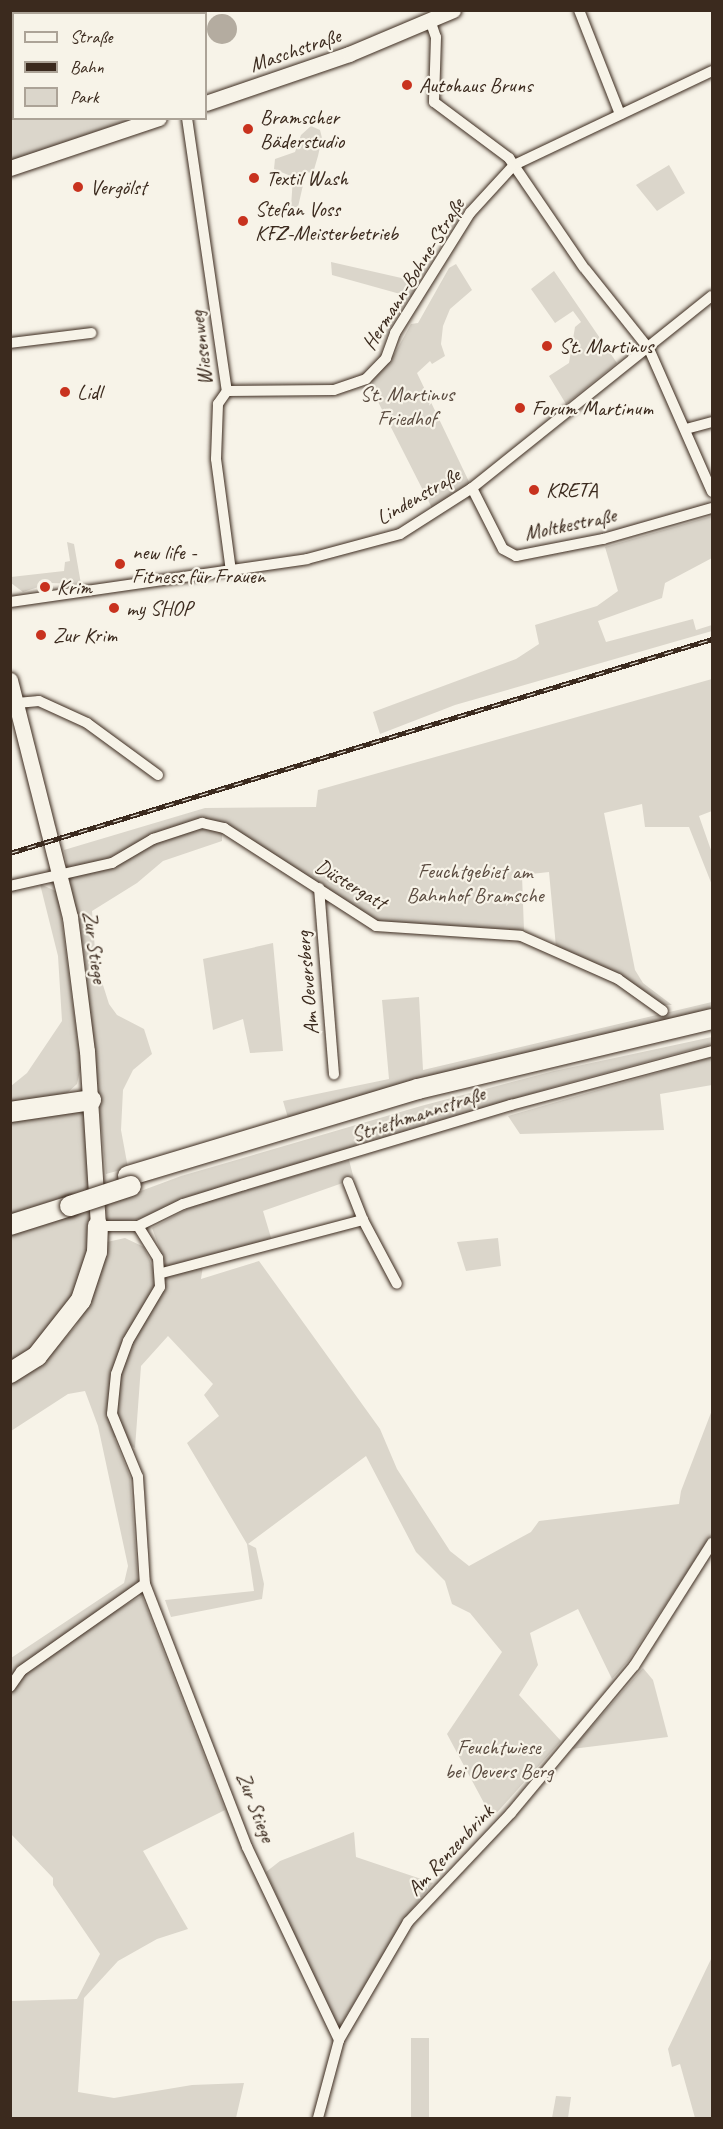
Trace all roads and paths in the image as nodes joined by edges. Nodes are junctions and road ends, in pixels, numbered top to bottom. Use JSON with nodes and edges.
{"nodes":[{"id":1,"x":453,"y":10,"type":"edge"},
{"id":2,"x":579,"y":10,"type":"edge"},
{"id":3,"x":429,"y":20,"type":"junction"},
{"id":4,"x":712,"y":70,"type":"edge"},
{"id":5,"x":207,"y":103,"type":"edge"},
{"id":6,"x":620,"y":114,"type":"junction"},
{"id":7,"x":153,"y":120,"type":"edge"},
{"id":8,"x":187,"y":120,"type":"edge"},
{"id":9,"x":514,"y":165,"type":"junction"},
{"id":10,"x":10,"y":168,"type":"edge"},
{"id":11,"x":712,"y":296,"type":"edge"},
{"id":12,"x":91,"y":333,"type":"dead end"},
{"id":13,"x":10,"y":343,"type":"edge"},
{"id":14,"x":649,"y":349,"type":"junction"},
{"id":15,"x":227,"y":391,"type":"junction"},
{"id":16,"x":712,"y":422,"type":"edge"},
{"id":17,"x":686,"y":429,"type":"junction"},
{"id":18,"x":472,"y":488,"type":"junction"},
{"id":19,"x":712,"y":492,"type":"edge"},
{"id":20,"x":712,"y":508,"type":"edge"},
{"id":21,"x":231,"y":572,"type":"junction"},
{"id":22,"x":10,"y":603,"type":"edge"},
{"id":23,"x":10,"y":680,"type":"edge"},
{"id":24,"x":17,"y":703,"type":"junction"},
{"id":25,"x":158,"y":775,"type":"dead end"},
{"id":26,"x":60,"y":873,"type":"junction"},
{"id":27,"x":10,"y":886,"type":"edge"},
{"id":28,"x":319,"y":888,"type":"junction"},
{"id":29,"x":663,"y":1011,"type":"dead end"},
{"id":30,"x":712,"y":1019,"type":"edge"},
{"id":31,"x":712,"y":1030,"type":"edge"},
{"id":32,"x":712,"y":1051,"type":"edge"},
{"id":33,"x":334,"y":1074,"type":"dead end"},
{"id":34,"x":91,"y":1100,"type":"junction"},
{"id":35,"x":10,"y":1112,"type":"edge"},
{"id":36,"x":129,"y":1181,"type":"junction"},
{"id":37,"x":348,"y":1182,"type":"dead end"},
{"id":38,"x":69,"y":1201,"type":"junction"},
{"id":39,"x":10,"y":1214,"type":"edge"},
{"id":40,"x":363,"y":1220,"type":"junction"},
{"id":41,"x":10,"y":1225,"type":"edge"},
{"id":42,"x":98,"y":1226,"type":"junction"},
{"id":43,"x":138,"y":1226,"type":"junction"},
{"id":44,"x":162,"y":1273,"type":"junction"},
{"id":45,"x":397,"y":1284,"type":"dead end"},
{"id":46,"x":10,"y":1373,"type":"edge"},
{"id":47,"x":712,"y":1543,"type":"edge"},
{"id":48,"x":145,"y":1584,"type":"junction"},
{"id":49,"x":10,"y":1687,"type":"edge"},
{"id":50,"x":339,"y":2040,"type":"junction"},
{"id":51,"x":318,"y":2118,"type":"edge"}],
"edges":[{"from":1,"to":3,"type":"street","name":"Maschstraße"},
{"from":2,"to":6,"type":"street"},
{"from":3,"to":5,"type":"street","name":"Maschstraße"},
{"from":3,"to":9,"type":"street"},
{"from":4,"to":6,"type":"street","name":"Hermann-Bohne-Straße"},
{"from":6,"to":9,"type":"street","name":"Hermann-Bohne-Straße"},
{"from":7,"to":10,"type":"street"},
{"from":8,"to":15,"type":"street","name":"Wiesenweg"},
{"from":9,"to":14,"type":"street"},
{"from":9,"to":15,"type":"street","name":"Hermann-Bohne-Straße"},
{"from":11,"to":14,"type":"street","name":"Lindenstraße"},
{"from":12,"to":13,"type":"street"},
{"from":14,"to":17,"type":"street"},
{"from":14,"to":18,"type":"street","name":"Lindenstraße"},
{"from":15,"to":21,"type":"street","name":"Wiesenweg"},
{"from":16,"to":17,"type":"street"},
{"from":17,"to":19,"type":"street"},
{"from":18,"to":20,"type":"street","name":"Moltkestraße"},
{"from":18,"to":21,"type":"street","name":"Lindenstraße"},
{"from":21,"to":22,"type":"street","name":"Lindenstraße"},
{"from":23,"to":24,"type":"street","name":"Zur Stiege"},
{"from":24,"to":25,"type":"street"},
{"from":24,"to":26,"type":"street","name":"Zur Stiege"},
{"from":26,"to":27,"type":"street","name":"Düstergatt"},
{"from":26,"to":28,"type":"street","name":"Düstergatt"},
{"from":26,"to":34,"type":"street","name":"Zur Stiege"},
{"from":28,"to":29,"type":"street","name":"Düstergatt"},
{"from":28,"to":33,"type":"street","name":"Am Oeversberg"},
{"from":30,"to":36,"type":"highway"},
{"from":31,"to":36,"type":"highway"},
{"from":32,"to":43,"type":"street","name":"Striethmannstraße"},
{"from":34,"to":35,"type":"highway"},
{"from":34,"to":42,"type":"street","name":"Zur Stiege"},
{"from":36,"to":38,"type":"highway"},
{"from":37,"to":40,"type":"street"},
{"from":38,"to":39,"type":"highway"},
{"from":38,"to":41,"type":"highway"},
{"from":40,"to":44,"type":"street"},
{"from":40,"to":45,"type":"street"},
{"from":42,"to":43,"type":"street","name":"Striethmannstraße"},
{"from":42,"to":46,"type":"highway"},
{"from":43,"to":44,"type":"street"},
{"from":44,"to":48,"type":"street","name":"Zur Stiege"},
{"from":47,"to":50,"type":"street","name":"Am Renzenbrink"},
{"from":48,"to":49,"type":"street"},
{"from":48,"to":50,"type":"street","name":"Zur Stiege"},
{"from":50,"to":51,"type":"street","name":"Am Renzenbrink"}]}
